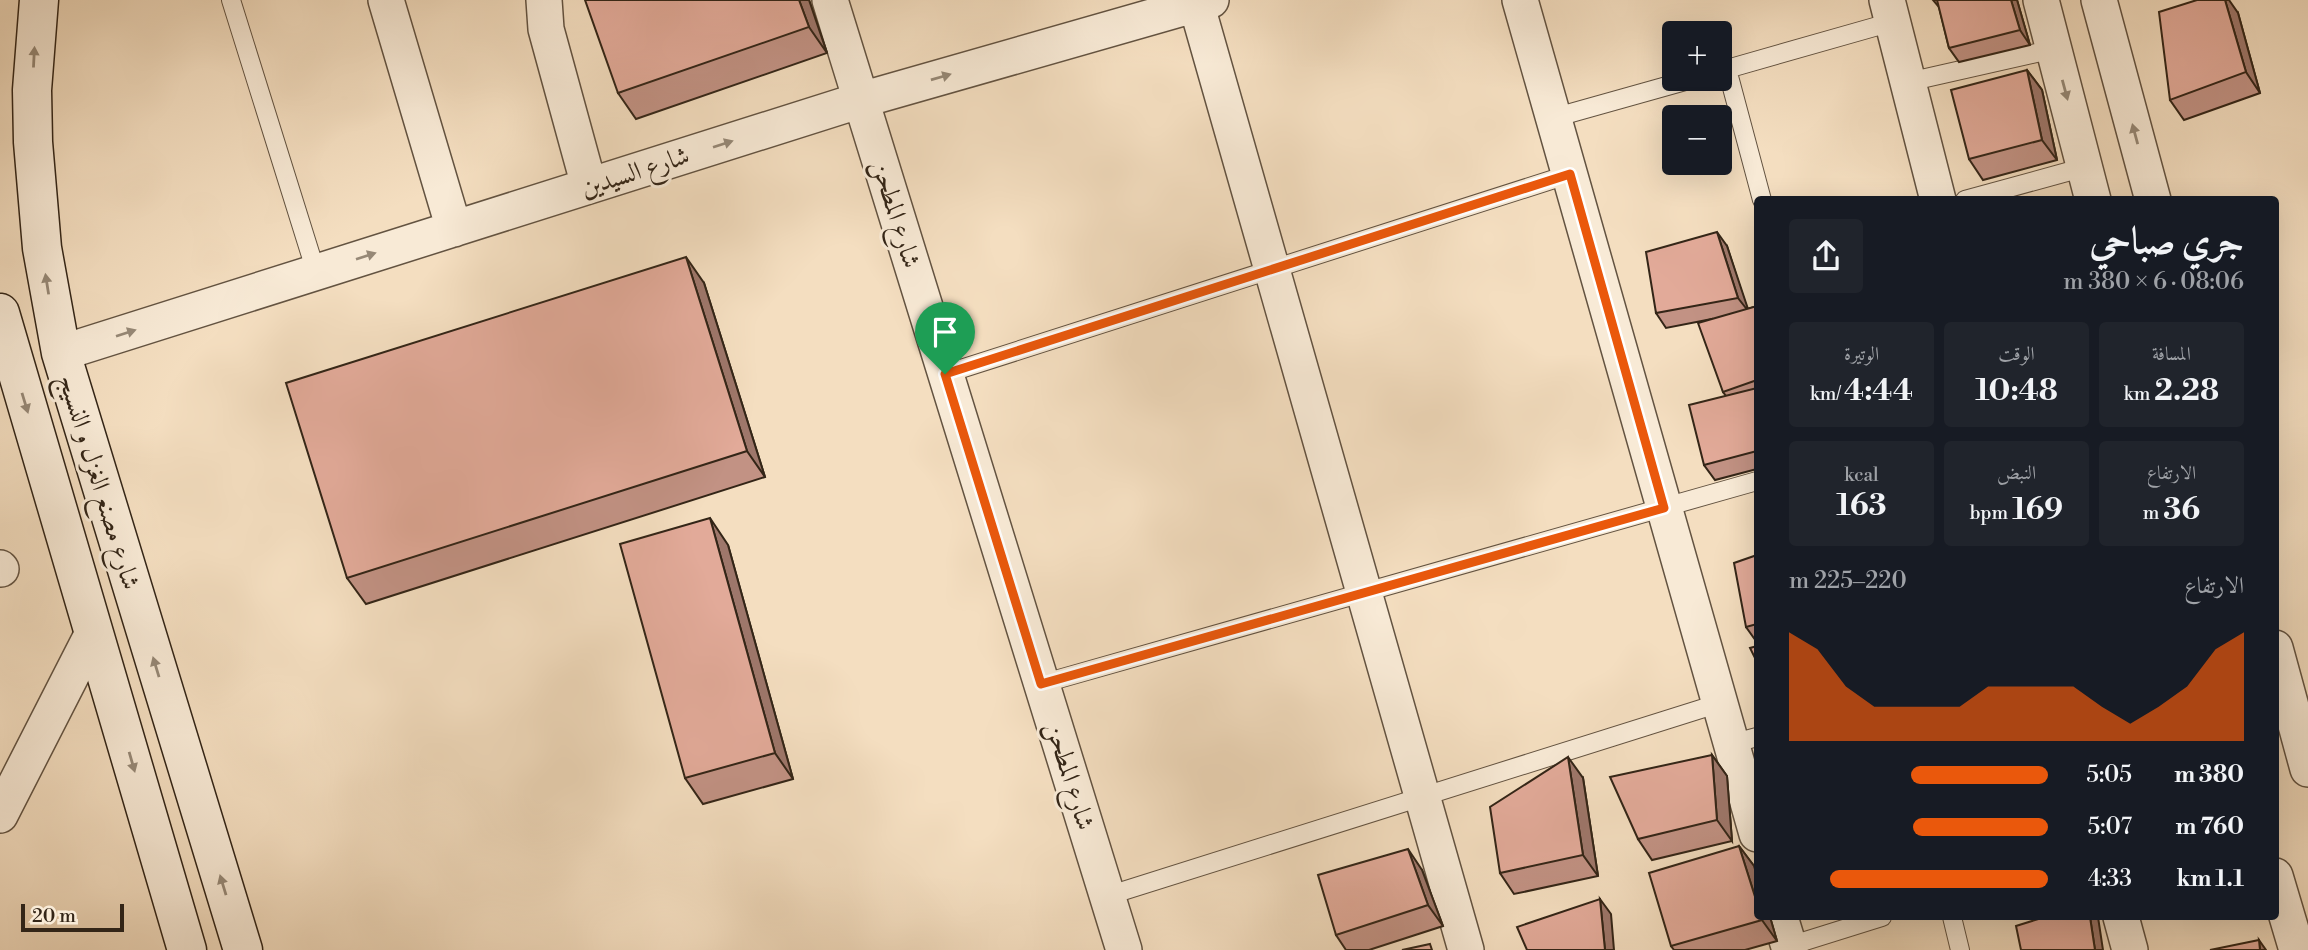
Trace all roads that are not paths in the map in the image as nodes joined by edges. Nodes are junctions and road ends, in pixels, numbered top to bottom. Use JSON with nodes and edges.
{"nodes":[{"id":1,"x":39,"y":0,"type":"edge"},
{"id":2,"x":231,"y":0,"type":"edge"},
{"id":3,"x":386,"y":0,"type":"edge"},
{"id":4,"x":544,"y":0,"type":"edge"},
{"id":5,"x":830,"y":0,"type":"edge"},
{"id":6,"x":1520,"y":0,"type":"edge"},
{"id":7,"x":2041,"y":0,"type":"edge"},
{"id":8,"x":2099,"y":0,"type":"edge"},
{"id":9,"x":1204,"y":1,"type":"edge"},
{"id":10,"x":1890,"y":11,"type":"edge"},
{"id":11,"x":2054,"y":48,"type":"junction"},
{"id":12,"x":1732,"y":67,"type":"edge"},
{"id":13,"x":1908,"y":82,"type":"junction"},
{"id":14,"x":1662,"y":87,"type":"edge"},
{"id":15,"x":1730,"y":91,"type":"edge"},
{"id":16,"x":861,"y":100,"type":"junction"},
{"id":17,"x":1553,"y":118,"type":"junction"},
{"id":18,"x":1570,"y":174,"type":"junction"},
{"id":19,"x":2089,"y":183,"type":"edge"},
{"id":20,"x":590,"y":186,"type":"junction"},
{"id":21,"x":1761,"y":196,"type":"edge"},
{"id":22,"x":1937,"y":196,"type":"edge"},
{"id":23,"x":1994,"y":196,"type":"edge"},
{"id":24,"x":2152,"y":196,"type":"edge"},
{"id":25,"x":454,"y":229,"type":"junction"},
{"id":26,"x":1272,"y":269,"type":"junction"},
{"id":27,"x":316,"y":272,"type":"junction"},
{"id":28,"x":0,"y":313,"type":"edge"},
{"id":29,"x":61,"y":353,"type":"junction"},
{"id":30,"x":945,"y":374,"type":"junction"},
{"id":31,"x":1754,"y":482,"type":"edge"},
{"id":32,"x":1664,"y":508,"type":"junction"},
{"id":33,"x":1364,"y":592,"type":"junction"},
{"id":34,"x":94,"y":631,"type":"junction"},
{"id":35,"x":2279,"y":663,"type":"edge"},
{"id":36,"x":1041,"y":684,"type":"junction"},
{"id":37,"x":1720,"y":703,"type":"junction"},
{"id":38,"x":1744,"y":741,"type":"edge"},
{"id":39,"x":2308,"y":769,"type":"edge"},
{"id":40,"x":1422,"y":796,"type":"junction"},
{"id":41,"x":4,"y":799,"type":"edge"},
{"id":42,"x":1754,"y":813,"type":"edge"},
{"id":43,"x":2279,"y":889,"type":"edge"},
{"id":44,"x":1107,"y":896,"type":"junction"},
{"id":45,"x":1868,"y":920,"type":"edge"},
{"id":46,"x":1953,"y":920,"type":"edge"},
{"id":47,"x":2122,"y":920,"type":"edge"},
{"id":48,"x":1786,"y":938,"type":"edge"},
{"id":49,"x":187,"y":950,"type":"edge"},
{"id":50,"x":243,"y":950,"type":"edge"},
{"id":51,"x":1124,"y":950,"type":"edge"},
{"id":52,"x":1466,"y":950,"type":"edge"},
{"id":53,"x":1960,"y":950,"type":"edge"},
{"id":54,"x":2130,"y":950,"type":"edge"},
{"id":55,"x":2297,"y":950,"type":"edge"}],
"edges":[{"from":29,"to":1,"type":"main road","name":"شارع مصنع الغزل و النسيج","one_way":true},
{"from":2,"to":27,"type":"lane"},
{"from":3,"to":25,"type":"street"},
{"from":4,"to":20,"type":"street"},
{"from":5,"to":16,"type":"street","name":"شارع المطحن"},
{"from":6,"to":17,"type":"street"},
{"from":7,"to":11,"type":"street"},
{"from":24,"to":8,"type":"street","one_way":true},
{"from":16,"to":9,"type":"street","name":"شارع السيدين","one_way":true},
{"from":9,"to":26,"type":"street"},
{"from":10,"to":12,"type":"lane"},
{"from":10,"to":13,"type":"street"},
{"from":11,"to":13,"type":"lane"},
{"from":11,"to":19,"type":"street","one_way":true},
{"from":13,"to":22,"type":"street"},
{"from":14,"to":17,"type":"lane"},
{"from":15,"to":21,"type":"lane"},
{"from":20,"to":16,"type":"street","name":"شارع السيدين","one_way":true},
{"from":16,"to":30,"type":"street","name":"شارع المطحن"},
{"from":17,"to":18,"type":"street"},
{"from":18,"to":26,"type":"lane"},
{"from":18,"to":32,"type":"street"},
{"from":19,"to":23,"type":"lane"},
{"from":20,"to":25,"type":"street","name":"شارع السيدين"},
{"from":27,"to":25,"type":"street","name":"شارع السيدين","one_way":true},
{"from":26,"to":30,"type":"lane"},
{"from":26,"to":33,"type":"street"},
{"from":29,"to":27,"type":"street","name":"شارع السيدين","one_way":true},
{"from":28,"to":34,"type":"main road","name":"شارع مصنع الغزل و النسيج","one_way":true},
{"from":50,"to":29,"type":"main road","name":"شارع مصنع الغزل و النسيج","one_way":true},
{"from":30,"to":36,"type":"street","name":"شارع المطحن"},
{"from":31,"to":32,"type":"lane"},
{"from":32,"to":33,"type":"lane"},
{"from":32,"to":37,"type":"street"},
{"from":33,"to":36,"type":"lane"},
{"from":33,"to":40,"type":"street"},
{"from":34,"to":41,"type":"street"},
{"from":34,"to":49,"type":"main road","name":"شارع مصنع الغزل و النسيج","one_way":true},
{"from":35,"to":39,"type":"street"},
{"from":36,"to":44,"type":"street","name":"شارع المطحن"},
{"from":37,"to":38,"type":"street"},
{"from":37,"to":40,"type":"lane"},
{"from":38,"to":42,"type":"street"},
{"from":40,"to":44,"type":"lane"},
{"from":40,"to":52,"type":"street"},
{"from":43,"to":55,"type":"street"},
{"from":44,"to":51,"type":"street","name":"شارع المطحن"},
{"from":45,"to":48,"type":"lane"},
{"from":46,"to":53,"type":"lane"},
{"from":47,"to":54,"type":"street"}]}
